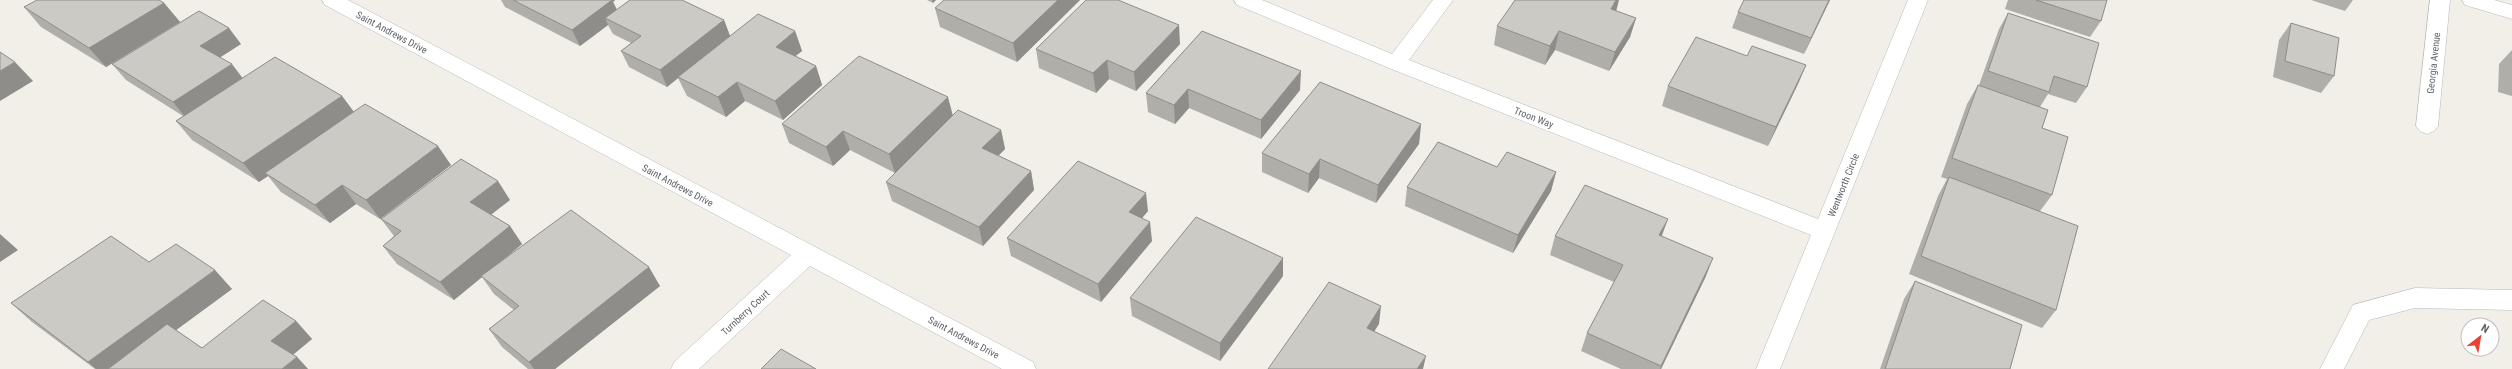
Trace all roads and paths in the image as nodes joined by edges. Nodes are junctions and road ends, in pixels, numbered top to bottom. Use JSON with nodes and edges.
{"nodes":[{"id":1,"x":332,"y":0,"type":"edge"},
{"id":2,"x":1244,"y":0,"type":"edge"},
{"id":3,"x":1444,"y":0,"type":"edge"},
{"id":4,"x":1918,"y":0,"type":"edge"},
{"id":5,"x":2440,"y":0,"type":"edge"},
{"id":6,"x":2472,"y":0,"type":"edge"},
{"id":7,"x":2512,"y":12,"type":"edge"},
{"id":8,"x":1396,"y":63,"type":"junction"},
{"id":9,"x":2427,"y":126,"type":"dead end"},
{"id":10,"x":1824,"y":232,"type":"junction"},
{"id":11,"x":806,"y":255,"type":"junction"},
{"id":12,"x":2512,"y":300,"type":"edge"},
{"id":13,"x":683,"y":369,"type":"edge"},
{"id":14,"x":1024,"y":369,"type":"edge"},
{"id":15,"x":1768,"y":369,"type":"edge"},
{"id":16,"x":2332,"y":369,"type":"edge"}],
"edges":[{"from":1,"to":11,"type":"street","name":"Saint Andrews Drive"},
{"from":2,"to":8,"type":"street","name":"Troon Way"},
{"from":3,"to":8,"type":"street"},
{"from":4,"to":10,"type":"street","name":"Wentworth Circle"},
{"from":5,"to":9,"type":"street","name":"Georgia Avenue"},
{"from":6,"to":7,"type":"street"},
{"from":8,"to":10,"type":"street","name":"Troon Way"},
{"from":10,"to":15,"type":"street","name":"Wentworth Circle"},
{"from":11,"to":13,"type":"street","name":"Turnberry Court"},
{"from":11,"to":14,"type":"street","name":"Saint Andrews Drive"},
{"from":12,"to":16,"type":"street"}]}
